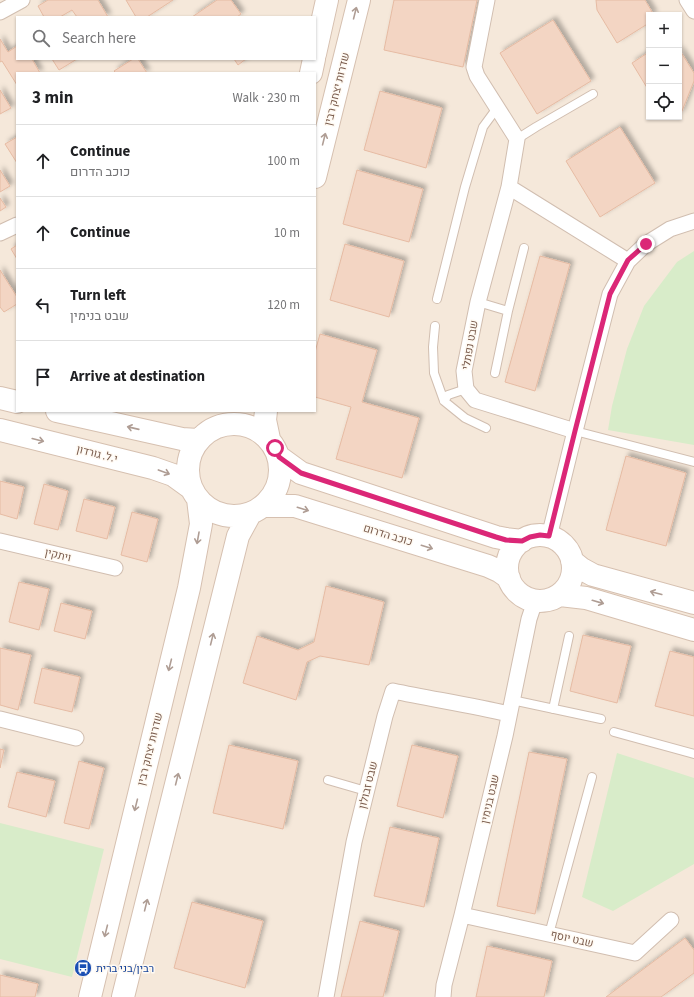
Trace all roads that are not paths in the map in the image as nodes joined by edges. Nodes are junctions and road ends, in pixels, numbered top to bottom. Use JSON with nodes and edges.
{"nodes":[{"id":1,"x":22,"y":0,"type":"edge"},
{"id":2,"x":327,"y":0,"type":"edge"},
{"id":3,"x":359,"y":0,"type":"edge"},
{"id":4,"x":487,"y":0,"type":"edge"},
{"id":5,"x":687,"y":0,"type":"edge"},
{"id":6,"x":694,"y":11,"type":"edge"},
{"id":7,"x":0,"y":12,"type":"edge"},
{"id":8,"x":316,"y":50,"type":"edge"},
{"id":9,"x":314,"y":60,"type":"edge"},
{"id":10,"x":311,"y":72,"type":"edge"},
{"id":11,"x":592,"y":94,"type":"dead end"},
{"id":12,"x":497,"y":108,"type":"junction"},
{"id":13,"x":516,"y":139,"type":"junction"},
{"id":14,"x":316,"y":173,"type":"edge"},
{"id":15,"x":509,"y":187,"type":"junction"},
{"id":16,"x":694,"y":221,"type":"edge"},
{"id":17,"x":16,"y":225,"type":"edge"},
{"id":18,"x":0,"y":233,"type":"edge"},
{"id":19,"x":524,"y":248,"type":"dead end"},
{"id":20,"x":628,"y":260,"type":"junction"},
{"id":21,"x":437,"y":299,"type":"dead end"},
{"id":22,"x":478,"y":302,"type":"junction"},
{"id":23,"x":508,"y":311,"type":"junction"},
{"id":24,"x":435,"y":326,"type":"dead end"},
{"id":25,"x":495,"y":373,"type":"dead end"},
{"id":26,"x":466,"y":388,"type":"junction"},
{"id":27,"x":0,"y":398,"type":"edge"},
{"id":28,"x":444,"y":401,"type":"junction"},
{"id":29,"x":16,"y":402,"type":"edge"},
{"id":30,"x":61,"y":412,"type":"edge"},
{"id":31,"x":226,"y":412,"type":"edge"},
{"id":32,"x":266,"y":412,"type":"edge"},
{"id":33,"x":486,"y":428,"type":"dead end"},
{"id":34,"x":0,"y":430,"type":"edge"},
{"id":35,"x":575,"y":431,"type":"junction"},
{"id":36,"x":204,"y":435,"type":"junction"},
{"id":37,"x":274,"y":448,"type":"junction"},
{"id":38,"x":694,"y":462,"type":"edge"},
{"id":39,"x":194,"y":494,"type":"junction"},
{"id":40,"x":257,"y":510,"type":"junction"},
{"id":41,"x":549,"y":536,"type":"junction"},
{"id":42,"x":0,"y":541,"type":"edge"},
{"id":43,"x":522,"y":541,"type":"junction"},
{"id":44,"x":572,"y":561,"type":"junction"},
{"id":45,"x":115,"y":568,"type":"dead end"},
{"id":46,"x":509,"y":578,"type":"junction"},
{"id":47,"x":560,"y":595,"type":"junction"},
{"id":48,"x":534,"y":601,"type":"junction"},
{"id":49,"x":694,"y":603,"type":"edge"},
{"id":50,"x":694,"y":630,"type":"edge"},
{"id":51,"x":569,"y":636,"type":"dead end"},
{"id":52,"x":510,"y":707,"type":"junction"},
{"id":53,"x":553,"y":709,"type":"junction"},
{"id":54,"x":0,"y":719,"type":"edge"},
{"id":55,"x":601,"y":719,"type":"dead end"},
{"id":56,"x":614,"y":732,"type":"dead end"},
{"id":57,"x":76,"y":738,"type":"dead end"},
{"id":58,"x":694,"y":754,"type":"edge"},
{"id":59,"x":592,"y":777,"type":"dead end"},
{"id":60,"x":328,"y":780,"type":"dead end"},
{"id":61,"x":366,"y":791,"type":"junction"},
{"id":62,"x":462,"y":915,"type":"junction"},
{"id":63,"x":671,"y":920,"type":"dead end"},
{"id":64,"x":549,"y":934,"type":"junction"},
{"id":65,"x":90,"y":997,"type":"edge"},
{"id":66,"x":123,"y":997,"type":"edge"},
{"id":67,"x":326,"y":997,"type":"edge"},
{"id":68,"x":444,"y":997,"type":"edge"}],
"edges":[{"from":1,"to":7,"type":"street"},
{"from":2,"to":8,"type":"main road"},
{"from":14,"to":3,"type":"main road","name":"שדרות יצחק רבין","one_way":true},
{"from":4,"to":12,"type":"street"},
{"from":5,"to":6,"type":"street"},
{"from":9,"to":10,"type":"main road"},
{"from":11,"to":13,"type":"lane"},
{"from":12,"to":13,"type":"street"},
{"from":12,"to":21,"type":"lane"},
{"from":13,"to":15,"type":"street","name":"שבט נפתלי"},
{"from":15,"to":20,"type":"street"},
{"from":15,"to":22,"type":"street","name":"שבט נפתלי"},
{"from":16,"to":20,"type":"street"},
{"from":17,"to":18,"type":"street"},
{"from":19,"to":23,"type":"lane"},
{"from":20,"to":35,"type":"street"},
{"from":22,"to":23,"type":"lane"},
{"from":22,"to":26,"type":"street","name":"שבט נפתלי"},
{"from":23,"to":25,"type":"lane"},
{"from":24,"to":28,"type":"lane"},
{"from":26,"to":28,"type":"lane"},
{"from":26,"to":35,"type":"street"},
{"from":27,"to":29,"type":"main road"},
{"from":28,"to":33,"type":"lane"},
{"from":36,"to":30,"type":"main road","one_way":true},
{"from":31,"to":36,"type":"main road"},
{"from":32,"to":37,"type":"main road"},
{"from":34,"to":39,"type":"main road","name":"י.ל. גורדון","one_way":true},
{"from":35,"to":38,"type":"lane"},
{"from":35,"to":41,"type":"street"},
{"from":36,"to":37,"type":"main road"},
{"from":36,"to":39,"type":"main road"},
{"from":37,"to":40,"type":"main road"},
{"from":37,"to":43,"type":"main road"},
{"from":39,"to":40,"type":"main road"},
{"from":39,"to":65,"type":"main road","name":"שדרות יצחק רבין","one_way":true},
{"from":40,"to":46,"type":"main road","name":"כוכב הדרום","one_way":true},
{"from":66,"to":40,"type":"main road","one_way":true},
{"from":41,"to":43,"type":"main road"},
{"from":41,"to":44,"type":"main road"},
{"from":42,"to":45,"type":"street","name":"ויתקין"},
{"from":43,"to":46,"type":"main road"},
{"from":44,"to":47,"type":"main road"},
{"from":49,"to":44,"type":"main road","one_way":true},
{"from":46,"to":48,"type":"main road"},
{"from":47,"to":48,"type":"main road"},
{"from":47,"to":50,"type":"main road","one_way":true},
{"from":48,"to":52,"type":"street","name":"שבט בנימין"},
{"from":51,"to":53,"type":"lane"},
{"from":52,"to":53,"type":"lane"},
{"from":52,"to":61,"type":"street","name":"שבט זבולון"},
{"from":52,"to":62,"type":"street","name":"שבט בנימין"},
{"from":53,"to":55,"type":"lane"},
{"from":54,"to":57,"type":"street"},
{"from":56,"to":58,"type":"lane"},
{"from":59,"to":64,"type":"lane"},
{"from":60,"to":61,"type":"lane"},
{"from":61,"to":67,"type":"street","name":"שבט זבולון"},
{"from":62,"to":64,"type":"street","name":"שבט יוסף"},
{"from":62,"to":68,"type":"street","name":"שבט בנימין"},
{"from":63,"to":64,"type":"street","name":"שבט יוסף"}]}
